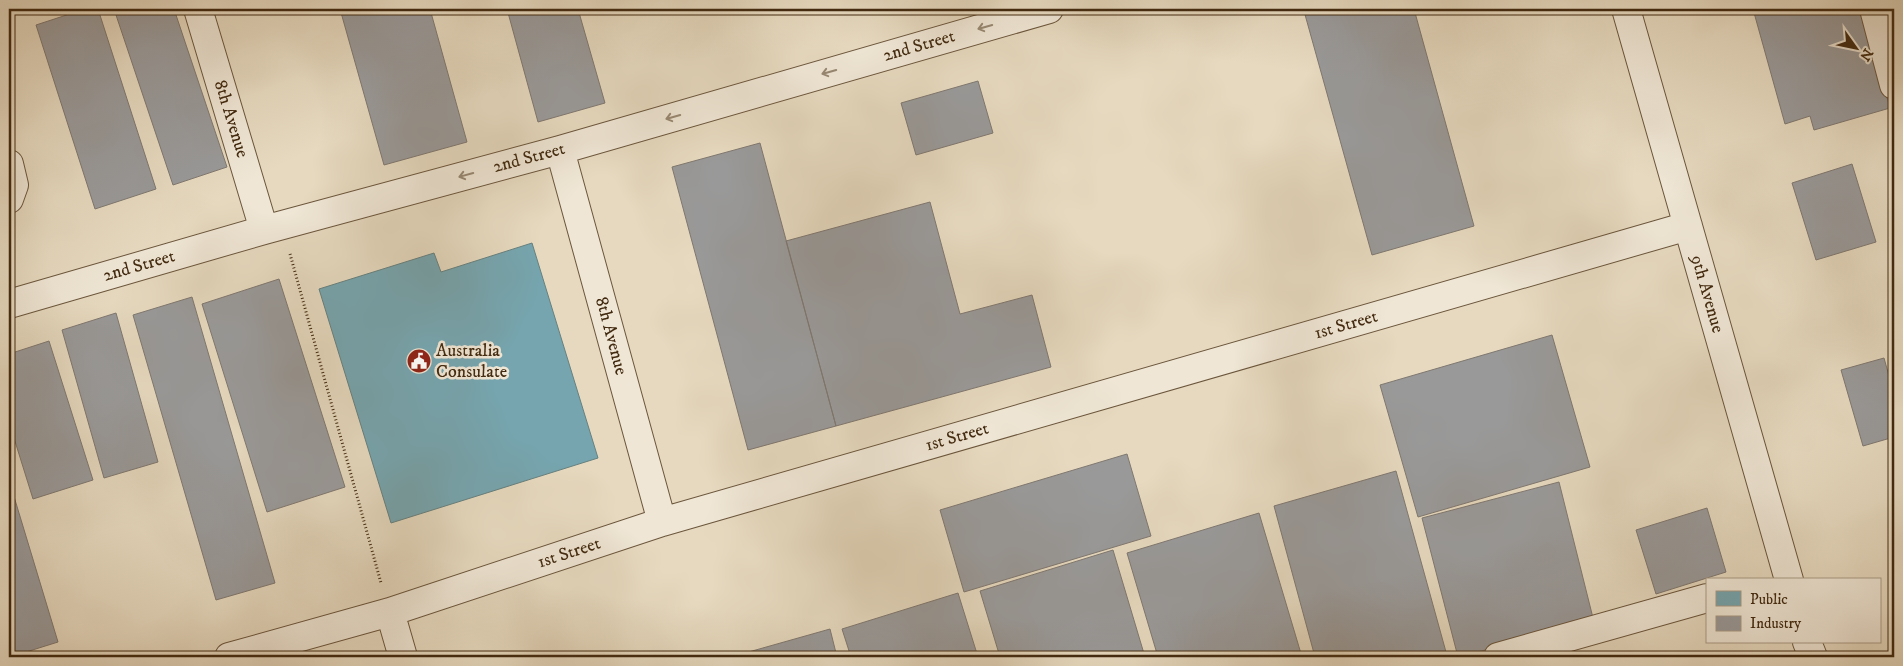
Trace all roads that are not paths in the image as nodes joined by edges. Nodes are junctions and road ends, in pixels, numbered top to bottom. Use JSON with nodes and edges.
{"nodes":[{"id":1,"x":198,"y":9,"type":"edge"},
{"id":2,"x":1049,"y":9,"type":"edge"},
{"id":3,"x":1626,"y":9,"type":"edge"},
{"id":4,"x":1874,"y":9,"type":"edge"},
{"id":5,"x":1894,"y":85,"type":"edge"},
{"id":6,"x":560,"y":150,"type":"junction"},
{"id":7,"x":9,"y":164,"type":"edge"},
{"id":8,"x":9,"y":199,"type":"edge"},
{"id":9,"x":1688,"y":226,"type":"junction"},
{"id":10,"x":273,"y":228,"type":"junction"},
{"id":11,"x":9,"y":304,"type":"edge"},
{"id":12,"x":662,"y":522,"type":"junction"},
{"id":13,"x":1783,"y":578,"type":"edge"},
{"id":14,"x":1706,"y":598,"type":"edge"},
{"id":15,"x":390,"y":612,"type":"junction"},
{"id":16,"x":1808,"y":644,"type":"edge"},
{"id":17,"x":229,"y":657,"type":"edge"},
{"id":18,"x":403,"y":657,"type":"edge"},
{"id":19,"x":1498,"y":657,"type":"edge"},
{"id":20,"x":1814,"y":657,"type":"edge"}],
"edges":[{"from":1,"to":10,"type":"street","name":"8th Avenue"},
{"from":2,"to":6,"type":"street","name":"2nd Street","one_way":true},
{"from":3,"to":9,"type":"street","name":"9th Avenue"},
{"from":4,"to":5,"type":"street"},
{"from":6,"to":10,"type":"street","name":"2nd Street","one_way":true},
{"from":6,"to":12,"type":"street","name":"8th Avenue"},
{"from":7,"to":8,"type":"street"},
{"from":9,"to":12,"type":"street","name":"1st Street"},
{"from":9,"to":13,"type":"street","name":"9th Avenue"},
{"from":10,"to":11,"type":"street","name":"2nd Street"},
{"from":12,"to":15,"type":"street","name":"1st Street"},
{"from":14,"to":19,"type":"street"},
{"from":15,"to":17,"type":"street","name":"1st Street"},
{"from":15,"to":18,"type":"street"},
{"from":16,"to":20,"type":"street"}]}
